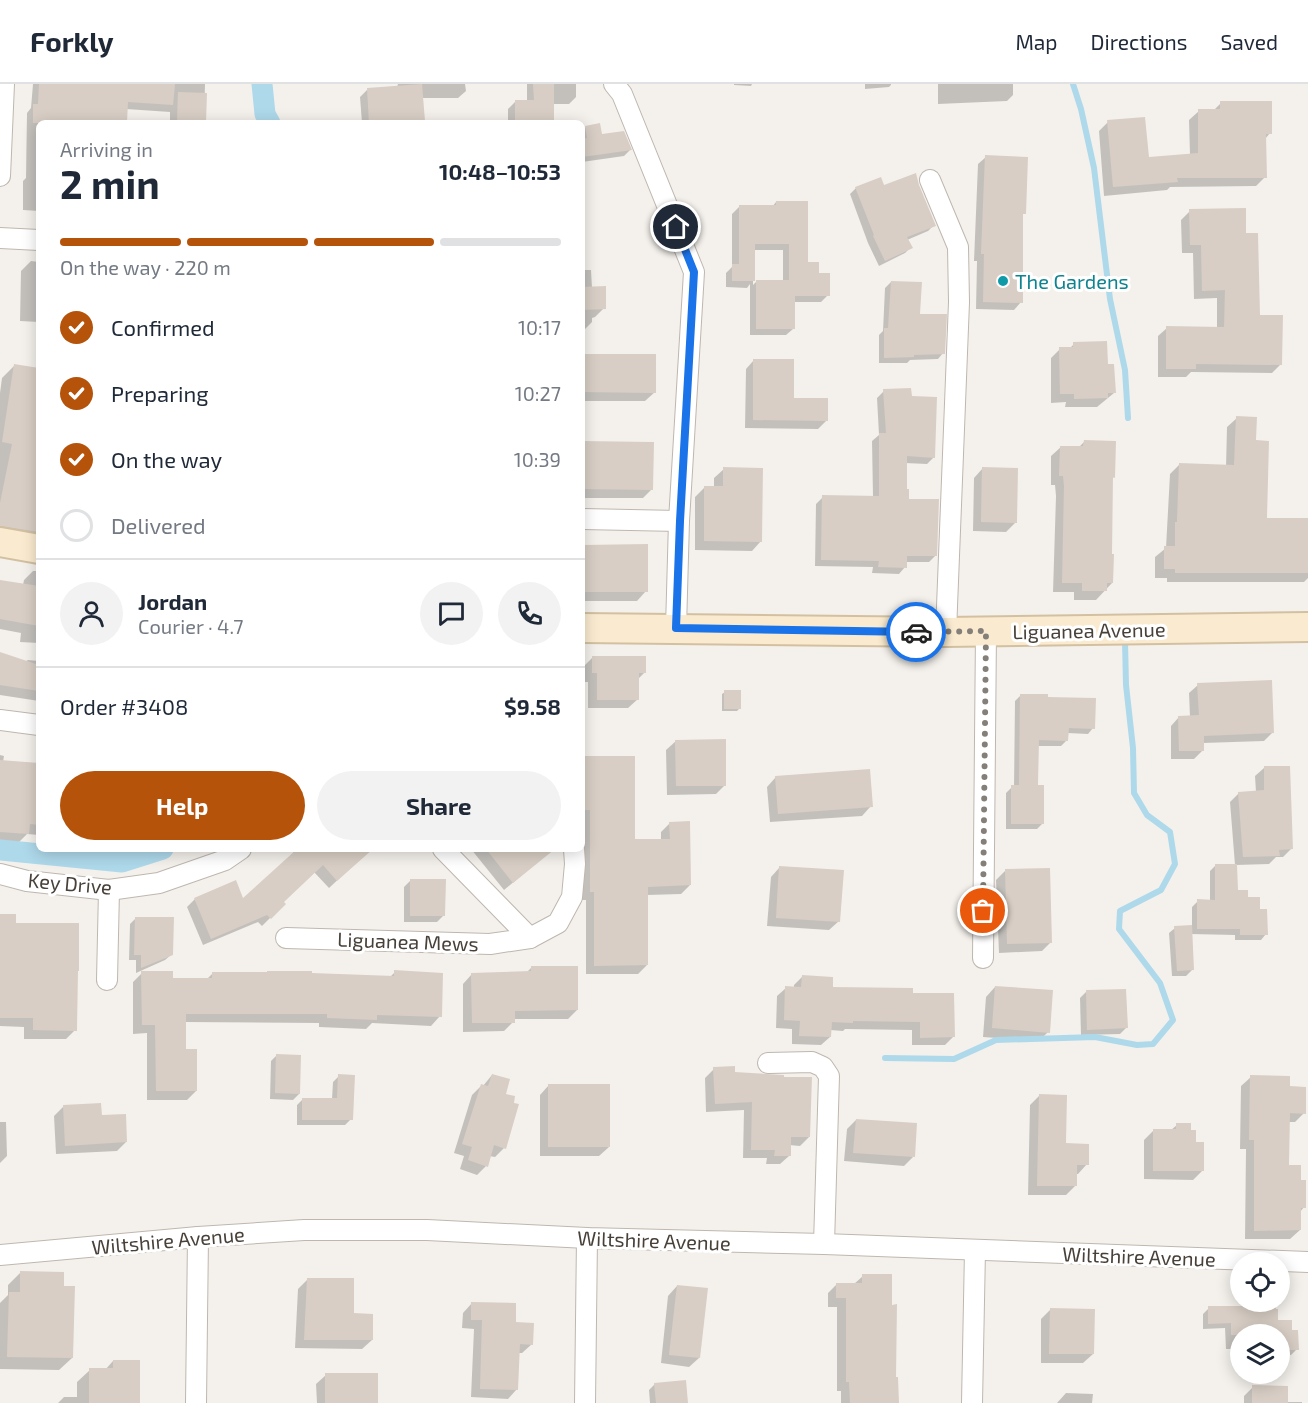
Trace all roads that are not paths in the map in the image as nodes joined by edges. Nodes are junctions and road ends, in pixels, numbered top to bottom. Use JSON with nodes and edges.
{"nodes":[{"id":1,"x":4,"y":84,"type":"edge"},
{"id":2,"x":618,"y":89,"type":"edge"},
{"id":3,"x":0,"y":176,"type":"edge"},
{"id":4,"x":930,"y":180,"type":"dead end"},
{"id":5,"x":0,"y":238,"type":"edge"},
{"id":6,"x":36,"y":240,"type":"edge"},
{"id":7,"x":585,"y":519,"type":"edge"},
{"id":8,"x":680,"y":521,"type":"junction"},
{"id":9,"x":0,"y":542,"type":"edge"},
{"id":10,"x":36,"y":548,"type":"edge"},
{"id":11,"x":1308,"y":627,"type":"edge"},
{"id":12,"x":585,"y":628,"type":"edge"},
{"id":13,"x":676,"y":628,"type":"junction"},
{"id":14,"x":986,"y":631,"type":"junction"},
{"id":15,"x":946,"y":632,"type":"junction"},
{"id":16,"x":0,"y":720,"type":"edge"},
{"id":17,"x":36,"y":725,"type":"edge"},
{"id":18,"x":237,"y":852,"type":"edge"},
{"id":19,"x":446,"y":852,"type":"edge"},
{"id":20,"x":574,"y":852,"type":"edge"},
{"id":21,"x":0,"y":874,"type":"edge"},
{"id":22,"x":110,"y":890,"type":"junction"},
{"id":23,"x":286,"y":938,"type":"dead end"},
{"id":24,"x":530,"y":938,"type":"junction"},
{"id":25,"x":983,"y":958,"type":"dead end"},
{"id":26,"x":106,"y":980,"type":"dead end"},
{"id":27,"x":768,"y":1063,"type":"dead end"},
{"id":28,"x":198,"y":1237,"type":"junction"},
{"id":29,"x":587,"y":1239,"type":"junction"},
{"id":30,"x":824,"y":1244,"type":"junction"},
{"id":31,"x":975,"y":1250,"type":"junction"},
{"id":32,"x":0,"y":1255,"type":"edge"},
{"id":33,"x":1308,"y":1262,"type":"edge"},
{"id":34,"x":196,"y":1403,"type":"edge"},
{"id":35,"x":585,"y":1403,"type":"edge"},
{"id":36,"x":972,"y":1403,"type":"edge"}],
"edges":[{"from":1,"to":3,"type":"street"},
{"from":2,"to":8,"type":"street"},
{"from":4,"to":15,"type":"street"},
{"from":5,"to":6,"type":"street"},
{"from":7,"to":8,"type":"street"},
{"from":8,"to":13,"type":"street"},
{"from":9,"to":10,"type":"main road"},
{"from":11,"to":14,"type":"main road","name":"Liguanea Avenue"},
{"from":12,"to":13,"type":"main road","name":"Liguanea Avenue"},
{"from":13,"to":15,"type":"main road","name":"Liguanea Avenue"},
{"from":14,"to":15,"type":"main road","name":"Liguanea Avenue"},
{"from":14,"to":25,"type":"street"},
{"from":16,"to":17,"type":"street"},
{"from":18,"to":22,"type":"street","name":"Key Drive"},
{"from":19,"to":24,"type":"street"},
{"from":20,"to":24,"type":"street","name":"Liguanea Mews"},
{"from":21,"to":22,"type":"street","name":"Key Drive"},
{"from":22,"to":26,"type":"street"},
{"from":23,"to":24,"type":"street","name":"Liguanea Mews"},
{"from":27,"to":30,"type":"street"},
{"from":28,"to":29,"type":"street","name":"Wiltshire Avenue"},
{"from":28,"to":32,"type":"street","name":"Wiltshire Avenue"},
{"from":28,"to":34,"type":"street"},
{"from":29,"to":30,"type":"street","name":"Wiltshire Avenue"},
{"from":29,"to":35,"type":"street"},
{"from":30,"to":31,"type":"street","name":"Wiltshire Avenue"},
{"from":31,"to":33,"type":"street","name":"Wiltshire Avenue"},
{"from":31,"to":36,"type":"street"}]}
